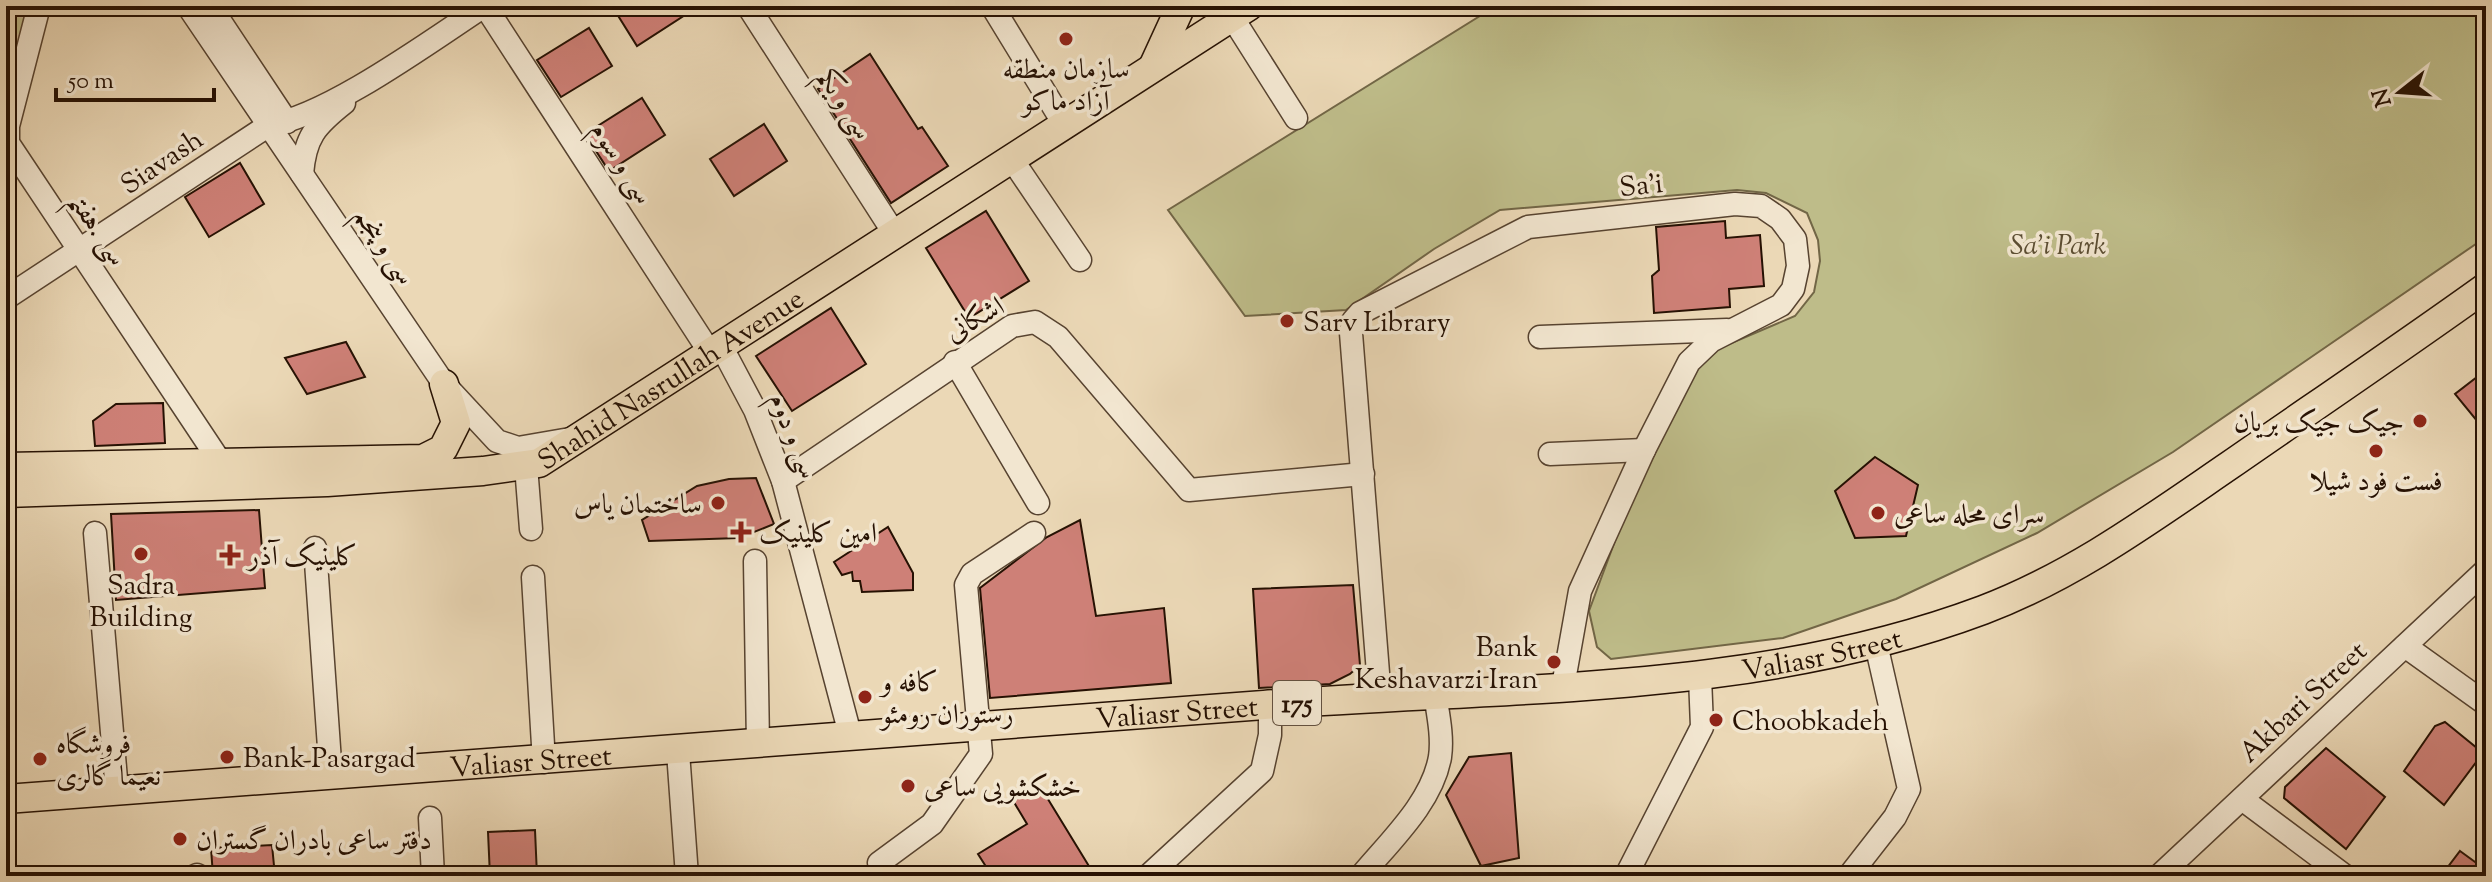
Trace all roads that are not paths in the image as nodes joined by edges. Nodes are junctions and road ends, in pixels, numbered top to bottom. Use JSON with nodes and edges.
{"nodes":[{"id":1,"x":39,"y":6,"type":"edge"},
{"id":2,"x":188,"y":6,"type":"edge"},
{"id":3,"x":210,"y":6,"type":"edge"},
{"id":4,"x":485,"y":6,"type":"edge"},
{"id":5,"x":748,"y":6,"type":"edge"},
{"id":6,"x":992,"y":6,"type":"edge"},
{"id":7,"x":1181,"y":6,"type":"edge"},
{"id":8,"x":1241,"y":12,"type":"edge"},
{"id":9,"x":1152,"y":68,"type":"junction"},
{"id":10,"x":382,"y":72,"type":"junction"},
{"id":11,"x":1296,"y":118,"type":"dead end"},
{"id":12,"x":278,"y":123,"type":"junction"},
{"id":13,"x":1064,"y":124,"type":"junction"},
{"id":14,"x":1011,"y":158,"type":"junction"},
{"id":15,"x":302,"y":174,"type":"junction"},
{"id":16,"x":894,"y":233,"type":"junction"},
{"id":17,"x":78,"y":252,"type":"junction"},
{"id":18,"x":1080,"y":260,"type":"dead end"},
{"id":19,"x":2486,"y":287,"type":"edge"},
{"id":20,"x":6,"y":298,"type":"edge"},
{"id":21,"x":1732,"y":330,"type":"junction"},
{"id":22,"x":1540,"y":337,"type":"dead end"},
{"id":23,"x":715,"y":348,"type":"junction"},
{"id":24,"x":955,"y":362,"type":"junction"},
{"id":25,"x":444,"y":384,"type":"junction"},
{"id":26,"x":579,"y":437,"type":"junction"},
{"id":27,"x":1644,"y":450,"type":"junction"},
{"id":28,"x":1550,"y":454,"type":"dead end"},
{"id":29,"x":221,"y":463,"type":"junction"},
{"id":30,"x":526,"y":466,"type":"junction"},
{"id":31,"x":6,"y":467,"type":"edge"},
{"id":32,"x":1363,"y":474,"type":"junction"},
{"id":33,"x":783,"y":481,"type":"junction"},
{"id":34,"x":6,"y":493,"type":"edge"},
{"id":35,"x":1038,"y":503,"type":"dead end"},
{"id":36,"x":531,"y":529,"type":"dead end"},
{"id":37,"x":95,"y":533,"type":"dead end"},
{"id":38,"x":1034,"y":533,"type":"dead end"},
{"id":39,"x":315,"y":548,"type":"dead end"},
{"id":40,"x":755,"y":561,"type":"dead end"},
{"id":41,"x":2486,"y":570,"type":"edge"},
{"id":42,"x":533,"y":577,"type":"dead end"},
{"id":43,"x":1876,"y":644,"type":"junction"},
{"id":44,"x":2405,"y":646,"type":"junction"},
{"id":45,"x":1700,"y":677,"type":"junction"},
{"id":46,"x":1563,"y":686,"type":"junction"},
{"id":47,"x":1435,"y":694,"type":"junction"},
{"id":48,"x":1380,"y":698,"type":"junction"},
{"id":49,"x":1270,"y":704,"type":"junction"},
{"id":50,"x":2486,"y":704,"type":"edge"},
{"id":51,"x":980,"y":729,"type":"junction"},
{"id":52,"x":851,"y":738,"type":"junction"},
{"id":53,"x":758,"y":745,"type":"junction"},
{"id":54,"x":678,"y":752,"type":"junction"},
{"id":55,"x":544,"y":762,"type":"junction"},
{"id":56,"x":331,"y":776,"type":"junction"},
{"id":57,"x":117,"y":791,"type":"junction"},
{"id":58,"x":6,"y":799,"type":"edge"},
{"id":59,"x":2242,"y":799,"type":"junction"},
{"id":60,"x":430,"y":818,"type":"dead end"},
{"id":61,"x":879,"y":863,"type":"dead end"},
{"id":62,"x":433,"y":876,"type":"edge"},
{"id":63,"x":687,"y":876,"type":"edge"},
{"id":64,"x":1148,"y":876,"type":"edge"},
{"id":65,"x":1361,"y":876,"type":"edge"},
{"id":66,"x":1626,"y":876,"type":"edge"},
{"id":67,"x":1849,"y":876,"type":"edge"},
{"id":68,"x":2159,"y":876,"type":"edge"},
{"id":69,"x":2345,"y":876,"type":"edge"}],
"edges":[{"from":1,"to":17,"type":"street","name":"سی .هفتم"},
{"from":2,"to":12,"type":"street","name":"سی و پنجم"},
{"from":3,"to":12,"type":"street","name":"سی و پنجم"},
{"from":4,"to":10,"type":"street"},
{"from":4,"to":23,"type":"street","name":"سی و سوم"},
{"from":5,"to":16,"type":"street","name":"سی و یکم"},
{"from":6,"to":13,"type":"street"},
{"from":7,"to":9,"type":"main road"},
{"from":8,"to":9,"type":"main road","name":"Shahid Nasrullah Avenue"},
{"from":8,"to":11,"type":"street"},
{"from":9,"to":13,"type":"main road","name":"Shahid Nasrullah Avenue"},
{"from":10,"to":12,"type":"street","name":"Siavash"},
{"from":10,"to":15,"type":"street"},
{"from":12,"to":15,"type":"street","name":"سی و پنجم"},
{"from":12,"to":17,"type":"street","name":"Siavash"},
{"from":13,"to":14,"type":"main road","name":"Shahid Nasrullah Avenue"},
{"from":14,"to":16,"type":"main road","name":"Shahid Nasrullah Avenue"},
{"from":14,"to":18,"type":"street"},
{"from":15,"to":25,"type":"street","name":"سی و پنجم"},
{"from":16,"to":23,"type":"main road","name":"Shahid Nasrullah Avenue"},
{"from":17,"to":20,"type":"street","name":"Siavash"},
{"from":17,"to":29,"type":"street","name":"سی .هفتم"},
{"from":19,"to":43,"type":"main road","name":"Valiasr Street","number":"175"},
{"from":21,"to":22,"type":"street"},
{"from":21,"to":27,"type":"street","name":"Sa'i"},
{"from":21,"to":32,"type":"street","name":"Sa'i"},
{"from":23,"to":26,"type":"main road","name":"Shahid Nasrullah Avenue"},
{"from":23,"to":33,"type":"street","name":"سی و دوم"},
{"from":24,"to":32,"type":"street","name":"اشکانی"},
{"from":24,"to":33,"type":"street","name":"اشکانی"},
{"from":24,"to":35,"type":"street"},
{"from":25,"to":26,"type":"street","name":"سی و پنجم"},
{"from":25,"to":29,"type":"main road"},
{"from":26,"to":30,"type":"main road","name":"Shahid Nasrullah Avenue"},
{"from":27,"to":28,"type":"street"},
{"from":27,"to":46,"type":"street","name":"Sa'i"},
{"from":29,"to":31,"type":"main road"},
{"from":30,"to":34,"type":"main road","name":"Shahid Nasrullah Avenue"},
{"from":30,"to":36,"type":"street"},
{"from":32,"to":48,"type":"street","name":"Sa'i"},
{"from":33,"to":52,"type":"street","name":"سی و دوم"},
{"from":37,"to":57,"type":"street"},
{"from":38,"to":51,"type":"street"},
{"from":39,"to":56,"type":"street"},
{"from":40,"to":53,"type":"street"},
{"from":41,"to":44,"type":"street","name":"Akbari Street"},
{"from":42,"to":55,"type":"street"},
{"from":43,"to":45,"type":"main road","name":"Valiasr Street","number":"175"},
{"from":43,"to":67,"type":"street"},
{"from":44,"to":50,"type":"street"},
{"from":44,"to":59,"type":"street","name":"Akbari Street"},
{"from":45,"to":46,"type":"main road","name":"Valiasr Street","number":"175"},
{"from":45,"to":66,"type":"street"},
{"from":46,"to":47,"type":"main road","name":"Valiasr Street","number":"175"},
{"from":47,"to":48,"type":"main road","name":"Valiasr Street","number":"175"},
{"from":47,"to":65,"type":"street"},
{"from":48,"to":49,"type":"main road","name":"Valiasr Street","number":"175"},
{"from":49,"to":51,"type":"main road","name":"Valiasr Street","number":"175"},
{"from":49,"to":64,"type":"street"},
{"from":51,"to":52,"type":"main road","name":"Valiasr Street","number":"175"},
{"from":51,"to":61,"type":"street"},
{"from":52,"to":53,"type":"main road","name":"Valiasr Street","number":"175"},
{"from":53,"to":54,"type":"main road","name":"Valiasr Street","number":"175"},
{"from":54,"to":55,"type":"main road","name":"Valiasr Street","number":"175"},
{"from":54,"to":63,"type":"street"},
{"from":55,"to":56,"type":"main road","name":"Valiasr Street","number":"175"},
{"from":56,"to":57,"type":"main road","name":"Valiasr Street","number":"175"},
{"from":57,"to":58,"type":"main road","name":"Valiasr Street","number":"175"},
{"from":59,"to":68,"type":"street","name":"Akbari Street"},
{"from":59,"to":69,"type":"street"},
{"from":60,"to":62,"type":"street"}]}
